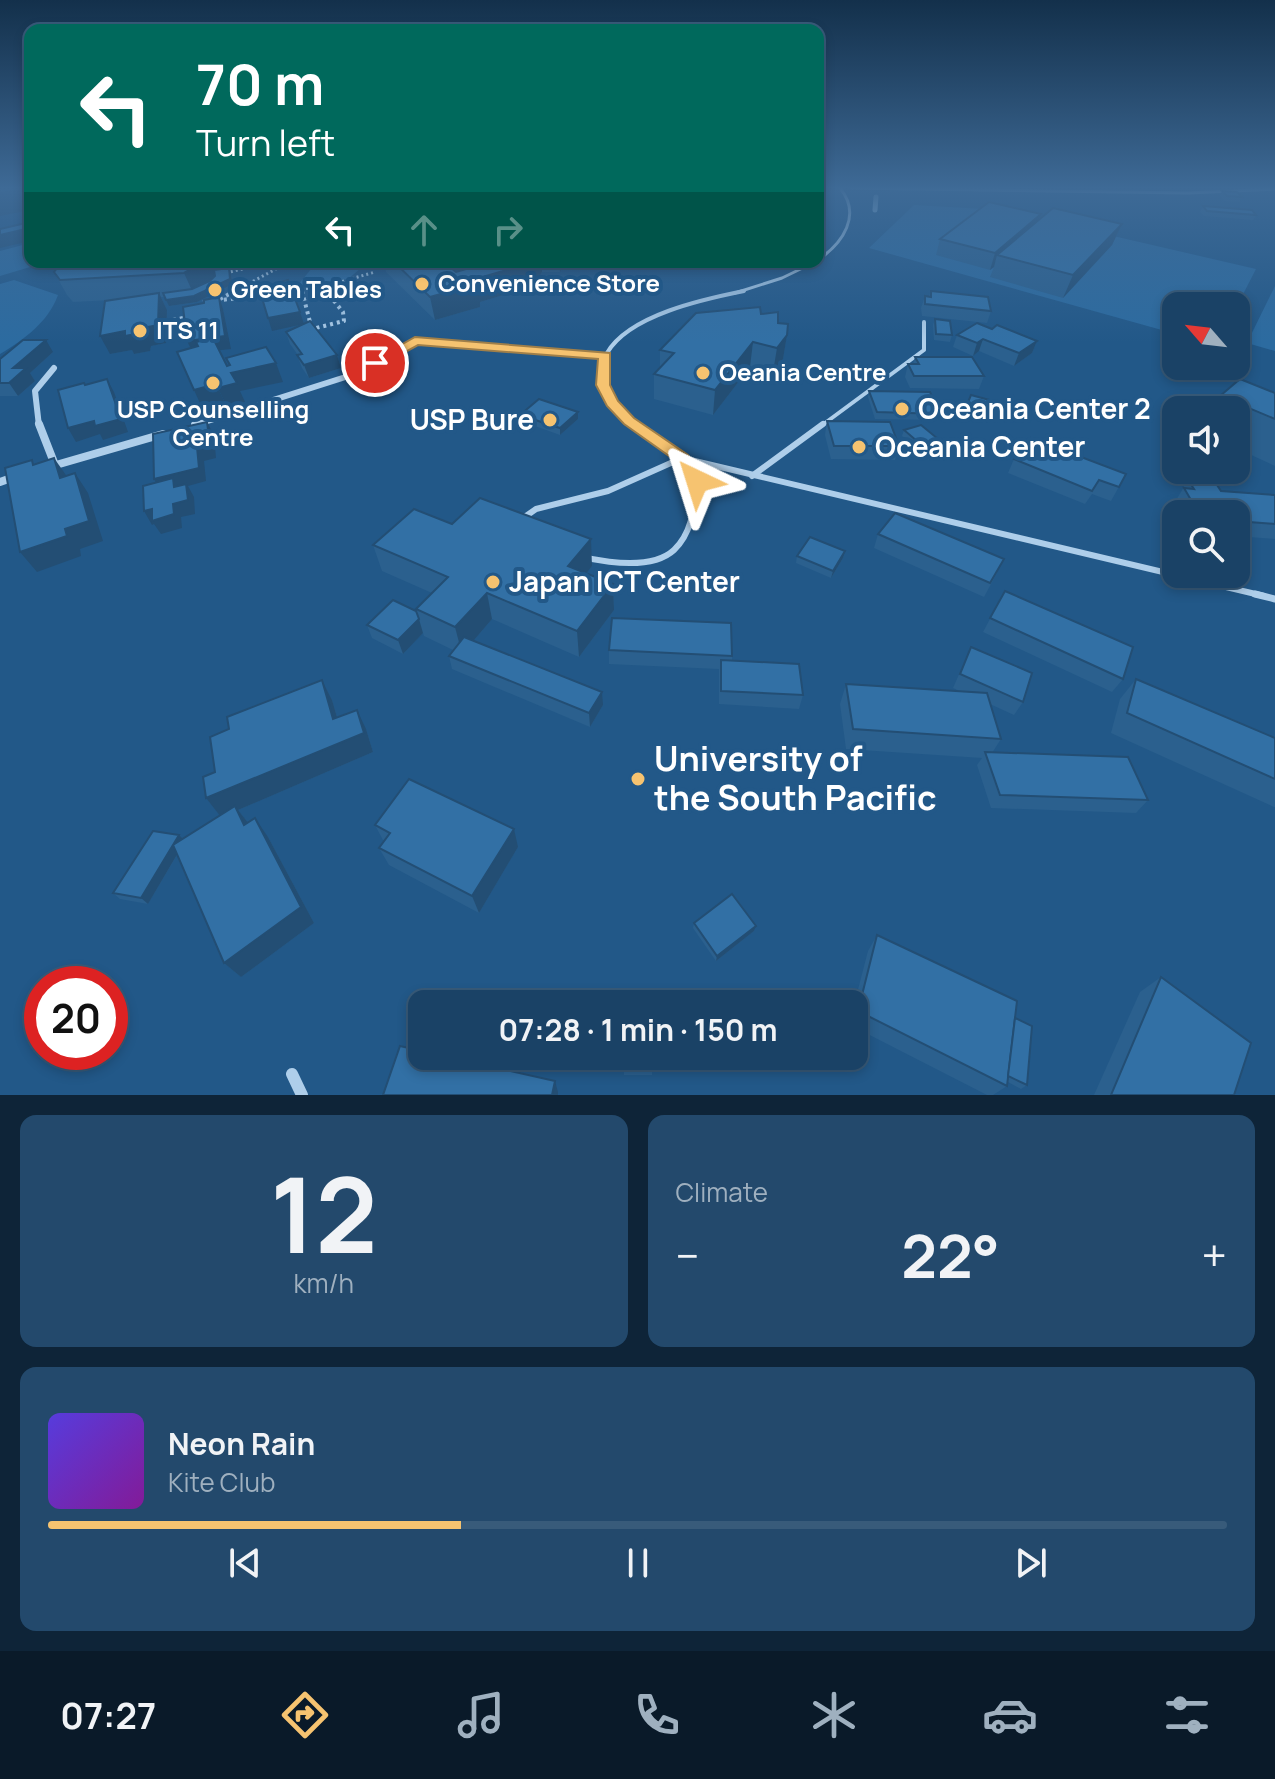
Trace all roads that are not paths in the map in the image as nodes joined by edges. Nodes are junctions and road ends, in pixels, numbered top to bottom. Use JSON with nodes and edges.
{"nodes":[{"id":1,"x":840,"y":239,"type":"edge"},
{"id":2,"x":824,"y":255,"type":"edge"},
{"id":3,"x":802,"y":268,"type":"edge"},
{"id":4,"x":924,"y":322,"type":"dead end"},
{"id":5,"x":605,"y":356,"type":"junction"},
{"id":6,"x":54,"y":368,"type":"dead end"},
{"id":7,"x":185,"y":428,"type":"edge"},
{"id":8,"x":171,"y":432,"type":"edge"},
{"id":9,"x":682,"y":458,"type":"junction"},
{"id":10,"x":55,"y":465,"type":"junction"},
{"id":11,"x":40,"y":469,"type":"edge"},
{"id":12,"x":25,"y":474,"type":"edge"},
{"id":13,"x":752,"y":476,"type":"junction"},
{"id":14,"x":0,"y":482,"type":"edge"},
{"id":15,"x":1275,"y":599,"type":"edge"},
{"id":16,"x":292,"y":1074,"type":"dead end"},
{"id":17,"x":302,"y":1095,"type":"edge"}],
"edges":[{"from":1,"to":2,"type":"lane"},
{"from":3,"to":5,"type":"lane"},
{"from":4,"to":13,"type":"lane"},
{"from":5,"to":7,"type":"street"},
{"from":5,"to":9,"type":"lane"},
{"from":6,"to":10,"type":"street"},
{"from":8,"to":10,"type":"street"},
{"from":9,"to":9,"type":"lane"},
{"from":9,"to":13,"type":"lane"},
{"from":10,"to":11,"type":"street"},
{"from":12,"to":14,"type":"street"},
{"from":13,"to":15,"type":"lane"},
{"from":16,"to":17,"type":"street"}]}
